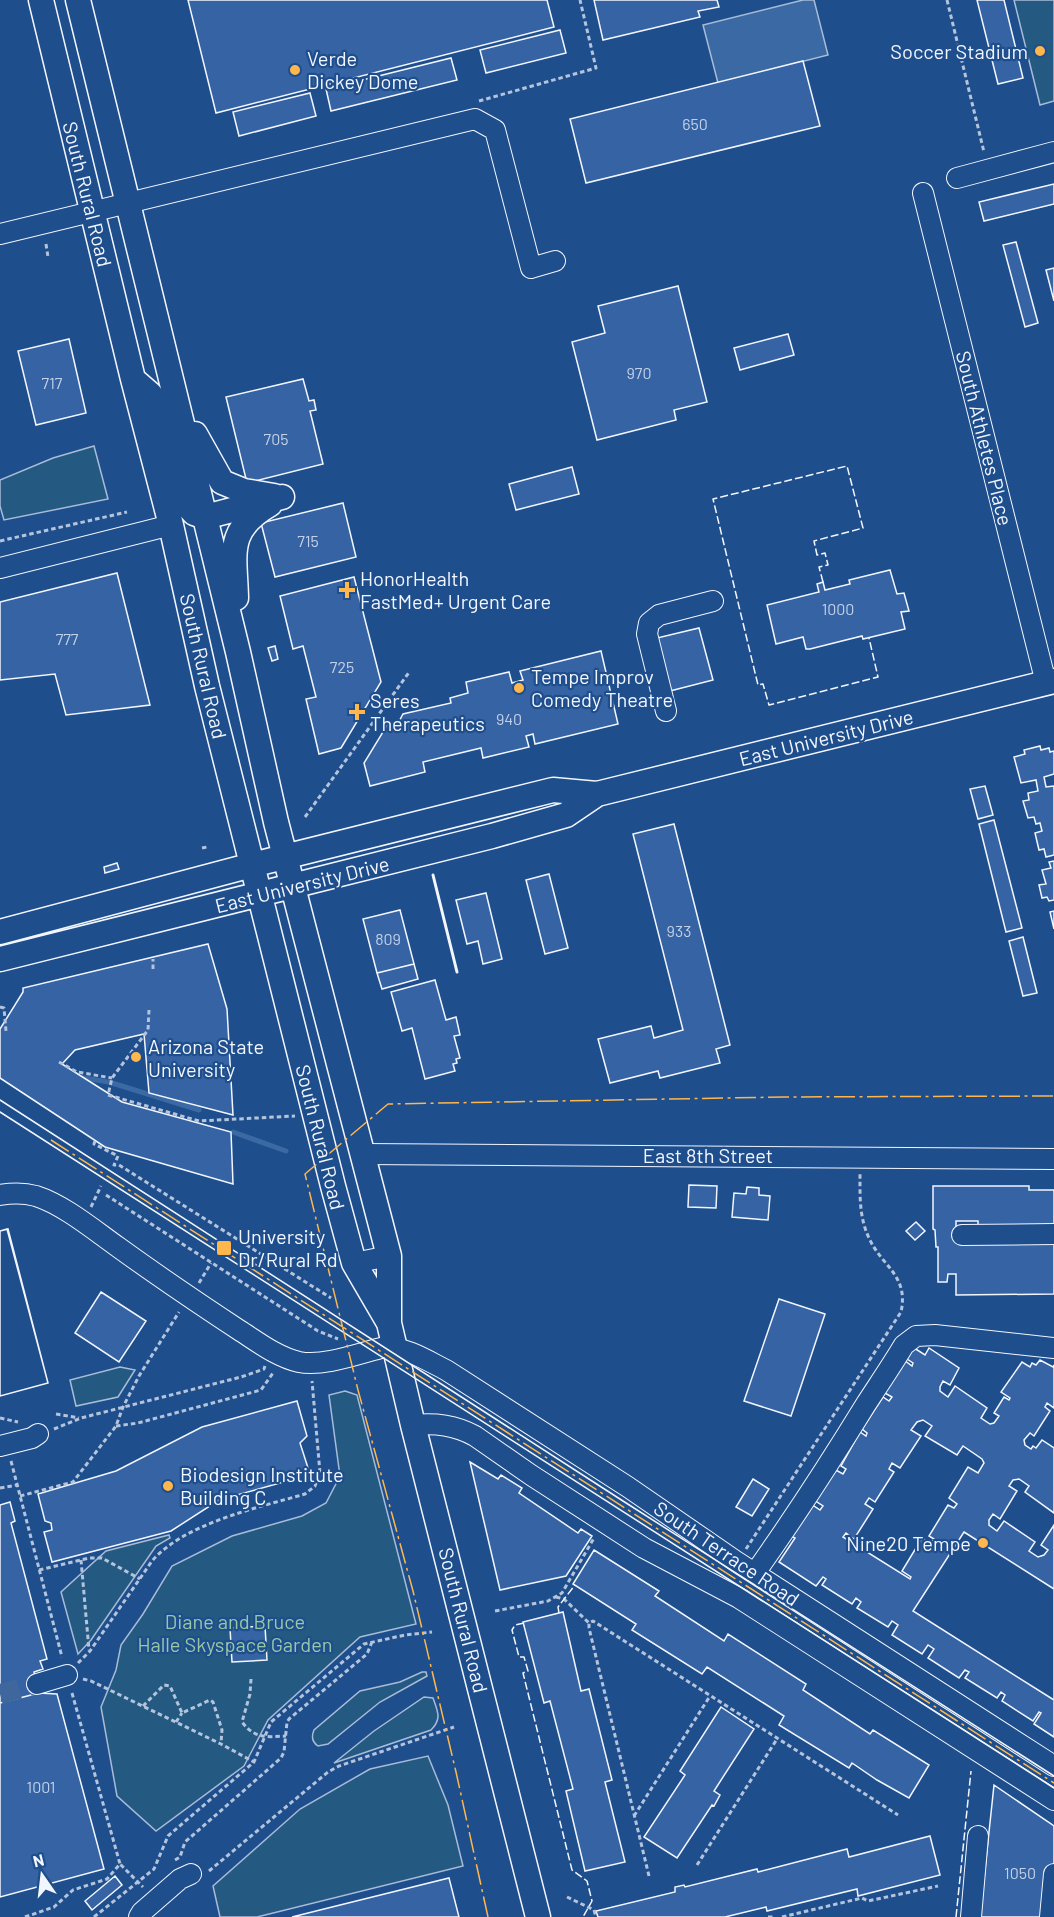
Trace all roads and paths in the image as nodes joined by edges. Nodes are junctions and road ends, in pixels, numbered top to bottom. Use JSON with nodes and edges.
{"nodes":[{"id":1,"x":41,"y":0,"type":"edge"},
{"id":2,"x":78,"y":0,"type":"edge"},
{"id":3,"x":580,"y":0,"type":"edge"},
{"id":4,"x":947,"y":0,"type":"edge"},
{"id":5,"x":474,"y":103,"type":"dead end"},
{"id":6,"x":1054,"y":152,"type":"edge"},
{"id":7,"x":988,"y":169,"type":"junction"},
{"id":8,"x":957,"y":178,"type":"dead end"},
{"id":9,"x":923,"y":194,"type":"dead end"},
{"id":10,"x":129,"y":203,"type":"junction"},
{"id":11,"x":93,"y":211,"type":"junction"},
{"id":12,"x":0,"y":234,"type":"edge"},
{"id":13,"x":46,"y":244,"type":"dead end"},
{"id":14,"x":48,"y":257,"type":"dead end"},
{"id":15,"x":555,"y":261,"type":"dead end"},
{"id":16,"x":133,"y":379,"type":"junction"},
{"id":17,"x":178,"y":403,"type":"junction"},
{"id":18,"x":282,"y":497,"type":"junction"},
{"id":19,"x":127,"y":512,"type":"dead end"},
{"id":20,"x":206,"y":517,"type":"junction"},
{"id":21,"x":171,"y":525,"type":"junction"},
{"id":22,"x":0,"y":541,"type":"edge"},
{"id":23,"x":0,"y":568,"type":"edge"},
{"id":24,"x":713,"y":601,"type":"dead end"},
{"id":25,"x":238,"y":652,"type":"junction"},
{"id":26,"x":410,"y":671,"type":"dead end"},
{"id":27,"x":1050,"y":682,"type":"edge"},
{"id":28,"x":666,"y":711,"type":"dead end"},
{"id":29,"x":597,"y":794,"type":"junction"},
{"id":30,"x":304,"y":817,"type":"dead end"},
{"id":31,"x":207,"y":847,"type":"dead end"},
{"id":32,"x":202,"y":848,"type":"dead end"},
{"id":33,"x":285,"y":857,"type":"junction"},
{"id":34,"x":252,"y":865,"type":"junction"},
{"id":35,"x":293,"y":888,"type":"junction"},
{"id":36,"x":260,"y":895,"type":"junction"},
{"id":37,"x":0,"y":932,"type":"edge"},
{"id":38,"x":153,"y":959,"type":"dead end"},
{"id":39,"x":0,"y":960,"type":"edge"},
{"id":40,"x":153,"y":969,"type":"dead end"},
{"id":41,"x":0,"y":1007,"type":"edge"},
{"id":42,"x":149,"y":1010,"type":"dead end"},
{"id":43,"x":6,"y":1031,"type":"dead end"},
{"id":44,"x":59,"y":1062,"type":"dead end"},
{"id":45,"x":112,"y":1078,"type":"junction"},
{"id":46,"x":296,"y":1116,"type":"dead end"},
{"id":47,"x":95,"y":1140,"type":"dead end"},
{"id":48,"x":362,"y":1154,"type":"junction"},
{"id":49,"x":1054,"y":1159,"type":"edge"},
{"id":50,"x":860,"y":1172,"type":"dead end"},
{"id":51,"x":101,"y":1186,"type":"dead end"},
{"id":52,"x":0,"y":1194,"type":"edge"},
{"id":53,"x":106,"y":1195,"type":"dead end"},
{"id":54,"x":89,"y":1212,"type":"dead end"},
{"id":55,"x":1054,"y":1234,"type":"edge"},
{"id":56,"x":962,"y":1235,"type":"dead end"},
{"id":57,"x":389,"y":1256,"type":"junction"},
{"id":58,"x":211,"y":1263,"type":"junction"},
{"id":59,"x":354,"y":1263,"type":"junction"},
{"id":60,"x":198,"y":1283,"type":"dead end"},
{"id":61,"x":331,"y":1298,"type":"dead end"},
{"id":62,"x":179,"y":1312,"type":"dead end"},
{"id":63,"x":389,"y":1323,"type":"junction"},
{"id":64,"x":338,"y":1339,"type":"dead end"},
{"id":65,"x":396,"y":1347,"type":"junction"},
{"id":66,"x":1054,"y":1348,"type":"edge"},
{"id":67,"x":274,"y":1352,"type":"junction"},
{"id":68,"x":273,"y":1373,"type":"dead end"},
{"id":69,"x":312,"y":1381,"type":"dead end"},
{"id":70,"x":123,"y":1407,"type":"junction"},
{"id":71,"x":56,"y":1414,"type":"dead end"},
{"id":72,"x":0,"y":1418,"type":"edge"},
{"id":73,"x":81,"y":1418,"type":"junction"},
{"id":74,"x":18,"y":1422,"type":"dead end"},
{"id":75,"x":413,"y":1425,"type":"junction"},
{"id":76,"x":116,"y":1426,"type":"junction"},
{"id":77,"x":38,"y":1434,"type":"joint"},
{"id":78,"x":5,"y":1453,"type":"edge"},
{"id":79,"x":14,"y":1472,"type":"dead end"},
{"id":80,"x":17,"y":1485,"type":"dead end"},
{"id":81,"x":0,"y":1488,"type":"edge"},
{"id":82,"x":20,"y":1496,"type":"dead end"},
{"id":83,"x":596,"y":1534,"type":"dead end"},
{"id":84,"x":81,"y":1560,"type":"junction"},
{"id":85,"x":737,"y":1562,"type":"junction"},
{"id":86,"x":39,"y":1570,"type":"dead end"},
{"id":87,"x":755,"y":1574,"type":"junction"},
{"id":88,"x":140,"y":1579,"type":"junction"},
{"id":89,"x":555,"y":1596,"type":"junction"},
{"id":90,"x":495,"y":1611,"type":"dead end"},
{"id":91,"x":589,"y":1623,"type":"junction"},
{"id":92,"x":432,"y":1632,"type":"dead end"},
{"id":93,"x":372,"y":1642,"type":"junction"},
{"id":94,"x":90,"y":1651,"type":"junction"},
{"id":95,"x":67,"y":1675,"type":"junction"},
{"id":96,"x":251,"y":1679,"type":"dead end"},
{"id":97,"x":37,"y":1684,"type":"tunnel mouth"},
{"id":98,"x":710,"y":1696,"type":"junction"},
{"id":99,"x":143,"y":1706,"type":"junction"},
{"id":100,"x":182,"y":1713,"type":"junction"},
{"id":101,"x":176,"y":1722,"type":"junction"},
{"id":102,"x":454,"y":1727,"type":"dead end"},
{"id":103,"x":286,"y":1736,"type":"junction"},
{"id":104,"x":264,"y":1737,"type":"junction"},
{"id":105,"x":777,"y":1739,"type":"junction"},
{"id":106,"x":221,"y":1744,"type":"junction"},
{"id":107,"x":254,"y":1762,"type":"junction"},
{"id":108,"x":1054,"y":1766,"type":"edge"},
{"id":109,"x":1054,"y":1800,"type":"edge"},
{"id":110,"x":898,"y":1815,"type":"dead end"},
{"id":111,"x":634,"y":1816,"type":"junction"},
{"id":112,"x":978,"y":1836,"type":"dead end"},
{"id":113,"x":171,"y":1864,"type":"dead end"},
{"id":114,"x":697,"y":1865,"type":"dead end"},
{"id":115,"x":199,"y":1873,"type":"joint"},
{"id":116,"x":1054,"y":1874,"type":"edge"},
{"id":117,"x":649,"y":1876,"type":"dead end"},
{"id":118,"x":138,"y":1882,"type":"junction"},
{"id":119,"x":938,"y":1886,"type":"dead end"},
{"id":120,"x":144,"y":1889,"type":"dead end"},
{"id":121,"x":567,"y":1897,"type":"dead end"},
{"id":122,"x":25,"y":1917,"type":"edge"},
{"id":123,"x":94,"y":1917,"type":"edge"},
{"id":124,"x":139,"y":1917,"type":"edge"},
{"id":125,"x":538,"y":1917,"type":"edge"},
{"id":126,"x":596,"y":1917,"type":"edge"},
{"id":127,"x":768,"y":1917,"type":"edge"},
{"id":128,"x":774,"y":1917,"type":"edge"},
{"id":129,"x":782,"y":1917,"type":"edge"},
{"id":130,"x":971,"y":1917,"type":"edge"},
{"id":131,"x":1050,"y":1917,"type":"edge"}],
"edges":[{"from":1,"to":11,"type":"main road","name":"South Rural Road"},
{"from":2,"to":10,"type":"main road","name":"South Rural Road"},
{"from":3,"to":5,"type":"path"},
{"from":4,"to":7,"type":"path"},
{"from":6,"to":7,"type":"street"},
{"from":7,"to":8,"type":"street"},
{"from":9,"to":27,"type":"street","name":"South Athletes Place"},
{"from":10,"to":11,"type":"street"},
{"from":10,"to":15,"type":"street"},
{"from":10,"to":17,"type":"main road","name":"South Rural Road"},
{"from":11,"to":12,"type":"street"},
{"from":11,"to":16,"type":"main road","name":"South Rural Road"},
{"from":13,"to":14,"type":"path"},
{"from":16,"to":20,"type":"main road"},
{"from":16,"to":21,"type":"main road","name":"South Rural Road"},
{"from":17,"to":18,"type":"main road"},
{"from":17,"to":20,"type":"main road","name":"South Rural Road"},
{"from":18,"to":20,"type":"main road"},
{"from":18,"to":25,"type":"main road"},
{"from":19,"to":22,"type":"path"},
{"from":20,"to":25,"type":"main road","name":"South Rural Road"},
{"from":21,"to":23,"type":"street"},
{"from":21,"to":34,"type":"main road","name":"South Rural Road"},
{"from":24,"to":28,"type":"street"},
{"from":25,"to":33,"type":"main road","name":"South Rural Road"},
{"from":26,"to":30,"type":"path"},
{"from":27,"to":29,"type":"main road","name":"East University Drive"},
{"from":29,"to":33,"type":"main road","name":"East University Drive"},
{"from":29,"to":35,"type":"main road","name":"East University Drive"},
{"from":31,"to":32,"type":"path"},
{"from":33,"to":34,"type":"main road","name":"East University Drive"},
{"from":33,"to":35,"type":"main road","name":"South Rural Road"},
{"from":34,"to":36,"type":"main road","name":"South Rural Road"},
{"from":34,"to":37,"type":"main road","name":"East University Drive"},
{"from":35,"to":36,"type":"main road","name":"East University Drive"},
{"from":35,"to":48,"type":"main road","name":"South Rural Road"},
{"from":36,"to":39,"type":"main road","name":"East University Drive"},
{"from":36,"to":59,"type":"main road","name":"South Rural Road"},
{"from":38,"to":40,"type":"path"},
{"from":41,"to":43,"type":"path"},
{"from":42,"to":45,"type":"path"},
{"from":44,"to":45,"type":"path"},
{"from":45,"to":46,"type":"path"},
{"from":47,"to":61,"type":"path"},
{"from":48,"to":49,"type":"street","name":"East 8th Street"},
{"from":48,"to":57,"type":"main road","name":"South Rural Road"},
{"from":50,"to":85,"type":"path"},
{"from":51,"to":54,"type":"path"},
{"from":52,"to":67,"type":"street"},
{"from":53,"to":58,"type":"path"},
{"from":55,"to":56,"type":"street"},
{"from":57,"to":59,"type":"street"},
{"from":57,"to":63,"type":"main road","name":"South Rural Road"},
{"from":58,"to":60,"type":"path"},
{"from":58,"to":64,"type":"path"},
{"from":59,"to":63,"type":"main road","name":"South Rural Road"},
{"from":62,"to":70,"type":"path"},
{"from":63,"to":65,"type":"main road","name":"South Rural Road"},
{"from":65,"to":67,"type":"street"},
{"from":65,"to":75,"type":"main road","name":"South Rural Road"},
{"from":65,"to":85,"type":"street","name":"South Terrace Road"},
{"from":66,"to":87,"type":"street"},
{"from":67,"to":70,"type":"path"},
{"from":68,"to":76,"type":"path"},
{"from":69,"to":88,"type":"path"},
{"from":70,"to":73,"type":"path"},
{"from":70,"to":76,"type":"path"},
{"from":71,"to":73,"type":"path"},
{"from":72,"to":74,"type":"path"},
{"from":73,"to":77,"type":"path"},
{"from":75,"to":109,"type":"street","name":"South Terrace Road"},
{"from":75,"to":125,"type":"main road","name":"South Rural Road"},
{"from":76,"to":82,"type":"path"},
{"from":77,"to":78,"type":"street"},
{"from":78,"to":79,"type":"path"},
{"from":80,"to":81,"type":"path"},
{"from":83,"to":89,"type":"path"},
{"from":84,"to":86,"type":"path"},
{"from":84,"to":88,"type":"path"},
{"from":84,"to":94,"type":"path"},
{"from":85,"to":87,"type":"street","name":"South Terrace Road"},
{"from":87,"to":108,"type":"street","name":"South Terrace Road"},
{"from":88,"to":94,"type":"path"},
{"from":89,"to":90,"type":"path"},
{"from":89,"to":91,"type":"path"},
{"from":91,"to":98,"type":"path"},
{"from":91,"to":111,"type":"path"},
{"from":92,"to":93,"type":"path"},
{"from":93,"to":103,"type":"path"},
{"from":93,"to":104,"type":"path"},
{"from":94,"to":95,"type":"path"},
{"from":95,"to":97,"type":"street"},
{"from":95,"to":99,"type":"path"},
{"from":96,"to":104,"type":"path"},
{"from":98,"to":105,"type":"path"},
{"from":98,"to":111,"type":"path"},
{"from":99,"to":100,"type":"path"},
{"from":99,"to":101,"type":"path"},
{"from":100,"to":101,"type":"path"},
{"from":100,"to":106,"type":"path"},
{"from":101,"to":106,"type":"path"},
{"from":102,"to":115,"type":"path"},
{"from":103,"to":104,"type":"path"},
{"from":103,"to":113,"type":"path"},
{"from":104,"to":107,"type":"path"},
{"from":105,"to":110,"type":"path"},
{"from":105,"to":114,"type":"path"},
{"from":106,"to":107,"type":"path"},
{"from":107,"to":118,"type":"path"},
{"from":111,"to":117,"type":"path"},
{"from":112,"to":130,"type":"street"},
{"from":115,"to":124,"type":"street"},
{"from":116,"to":131,"type":"street"},
{"from":118,"to":120,"type":"path"},
{"from":118,"to":122,"type":"path"},
{"from":118,"to":123,"type":"path"},
{"from":119,"to":129,"type":"path"},
{"from":121,"to":126,"type":"path"},
{"from":127,"to":128,"type":"path"}]}
